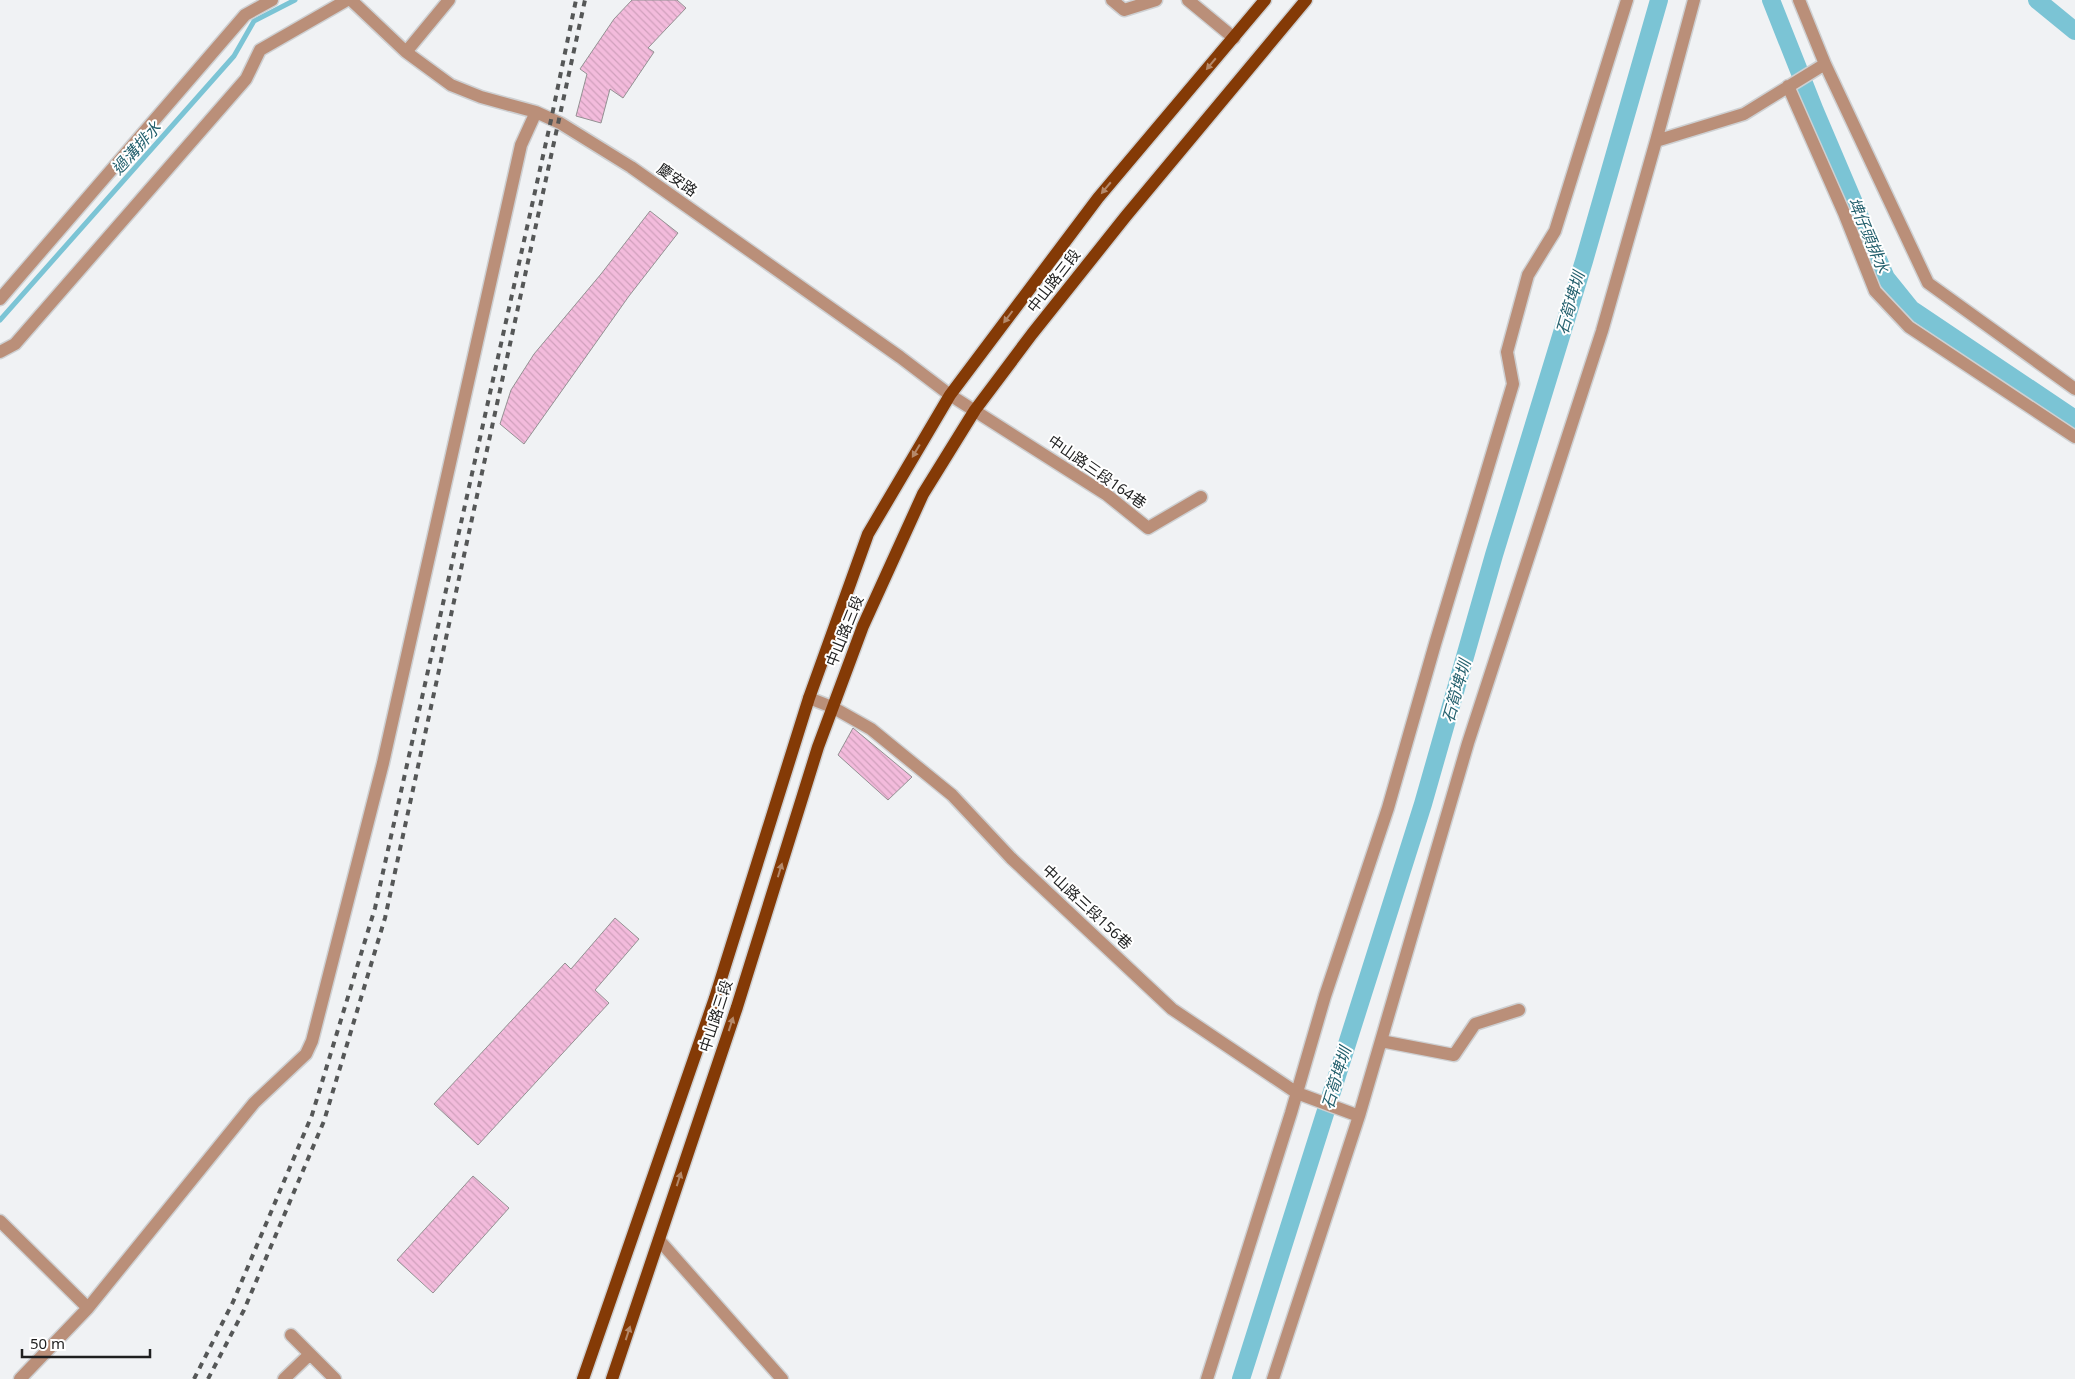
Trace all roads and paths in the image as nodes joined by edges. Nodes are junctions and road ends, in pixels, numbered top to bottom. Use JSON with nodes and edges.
{"nodes":[{"id":1,"x":272,"y":0,"type":"edge"},
{"id":2,"x":347,"y":0,"type":"edge"},
{"id":3,"x":351,"y":0,"type":"edge"},
{"id":4,"x":449,"y":0,"type":"edge"},
{"id":5,"x":1112,"y":0,"type":"edge"},
{"id":6,"x":1156,"y":0,"type":"edge"},
{"id":7,"x":1188,"y":0,"type":"edge"},
{"id":8,"x":1265,"y":0,"type":"edge"},
{"id":9,"x":1306,"y":0,"type":"edge"},
{"id":10,"x":1627,"y":0,"type":"edge"},
{"id":11,"x":1694,"y":0,"type":"edge"},
{"id":12,"x":1799,"y":0,"type":"edge"},
{"id":13,"x":1234,"y":38,"type":"junction"},
{"id":14,"x":406,"y":52,"type":"junction"},
{"id":15,"x":1825,"y":64,"type":"junction"},
{"id":16,"x":1788,"y":86,"type":"junction"},
{"id":17,"x":536,"y":112,"type":"junction"},
{"id":18,"x":1656,"y":141,"type":"junction"},
{"id":19,"x":0,"y":299,"type":"edge"},
{"id":20,"x":0,"y":352,"type":"edge"},
{"id":21,"x":2075,"y":390,"type":"edge"},
{"id":22,"x":950,"y":395,"type":"junction"},
{"id":23,"x":975,"y":410,"type":"junction"},
{"id":24,"x":2075,"y":437,"type":"edge"},
{"id":25,"x":1201,"y":497,"type":"dead end"},
{"id":26,"x":809,"y":698,"type":"junction"},
{"id":27,"x":832,"y":707,"type":"junction"},
{"id":28,"x":1519,"y":1010,"type":"dead end"},
{"id":29,"x":1381,"y":1041,"type":"junction"},
{"id":30,"x":1296,"y":1094,"type":"junction"},
{"id":31,"x":1359,"y":1116,"type":"junction"},
{"id":32,"x":0,"y":1222,"type":"edge"},
{"id":33,"x":659,"y":1240,"type":"junction"},
{"id":34,"x":88,"y":1308,"type":"junction"},
{"id":35,"x":291,"y":1335,"type":"dead end"},
{"id":36,"x":310,"y":1354,"type":"junction"},
{"id":37,"x":20,"y":1379,"type":"edge"},
{"id":38,"x":284,"y":1379,"type":"edge"},
{"id":39,"x":334,"y":1379,"type":"edge"},
{"id":40,"x":583,"y":1379,"type":"edge"},
{"id":41,"x":612,"y":1379,"type":"edge"},
{"id":42,"x":782,"y":1379,"type":"edge"},
{"id":43,"x":1207,"y":1379,"type":"edge"},
{"id":44,"x":1273,"y":1379,"type":"edge"}],
"edges":[{"from":1,"to":19,"type":"street"},
{"from":2,"to":20,"type":"street"},
{"from":3,"to":14,"type":"street","name":"慶安路"},
{"from":4,"to":14,"type":"street"},
{"from":5,"to":6,"type":"street"},
{"from":7,"to":13,"type":"street"},
{"from":8,"to":13,"type":"main road","name":"中山路三段"},
{"from":9,"to":23,"type":"main road","name":"中山路三段"},
{"from":10,"to":30,"type":"street"},
{"from":11,"to":18,"type":"street"},
{"from":12,"to":15,"type":"street"},
{"from":13,"to":22,"type":"main road","name":"中山路三段","one_way":true},
{"from":14,"to":17,"type":"street","name":"慶安路"},
{"from":15,"to":16,"type":"street"},
{"from":15,"to":21,"type":"street"},
{"from":16,"to":18,"type":"street"},
{"from":16,"to":24,"type":"street"},
{"from":17,"to":22,"type":"street","name":"慶安路"},
{"from":17,"to":34,"type":"street"},
{"from":18,"to":29,"type":"street"},
{"from":22,"to":23,"type":"street","name":"慶安路"},
{"from":22,"to":26,"type":"main road","name":"中山路三段","one_way":true},
{"from":23,"to":25,"type":"street","name":"中山路三段164巷"},
{"from":23,"to":27,"type":"main road","name":"中山路三段"},
{"from":26,"to":27,"type":"street","name":"中山路三段156巷"},
{"from":26,"to":40,"type":"main road","name":"中山路三段"},
{"from":27,"to":30,"type":"street","name":"中山路三段156巷"},
{"from":33,"to":27,"type":"main road","name":"中山路三段","one_way":true},
{"from":28,"to":29,"type":"street"},
{"from":29,"to":31,"type":"street"},
{"from":30,"to":31,"type":"street","name":"中山路三段156巷"},
{"from":30,"to":43,"type":"street"},
{"from":31,"to":44,"type":"street"},
{"from":32,"to":34,"type":"street"},
{"from":41,"to":33,"type":"main road","name":"中山路三段","one_way":true},
{"from":33,"to":42,"type":"street"},
{"from":34,"to":37,"type":"street"},
{"from":35,"to":36,"type":"street"},
{"from":36,"to":38,"type":"street"},
{"from":36,"to":39,"type":"street"}]}
